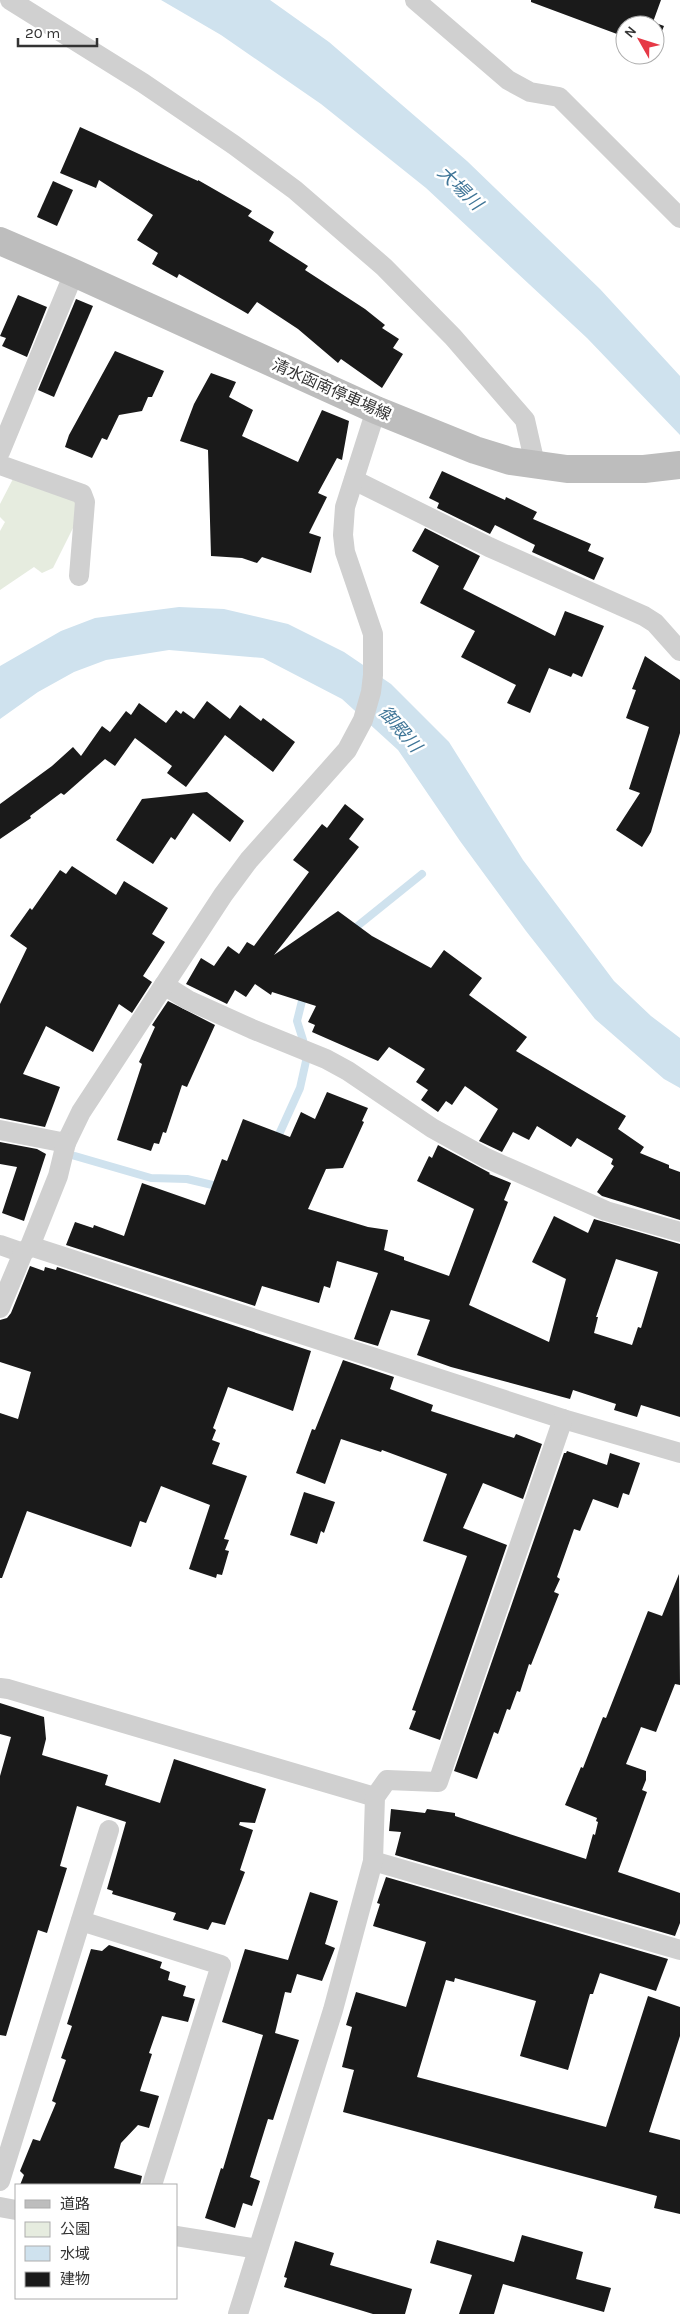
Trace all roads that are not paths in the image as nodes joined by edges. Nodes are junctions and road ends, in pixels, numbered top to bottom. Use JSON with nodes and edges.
{"nodes":[{"id":1,"x":10,"y":0,"type":"edge"},
{"id":2,"x":415,"y":0,"type":"edge"},
{"id":3,"x":680,"y":218,"type":"edge"},
{"id":4,"x":0,"y":241,"type":"edge"},
{"id":5,"x":74,"y":273,"type":"junction"},
{"id":6,"x":376,"y":410,"type":"junction"},
{"id":7,"x":0,"y":452,"type":"edge"},
{"id":8,"x":535,"y":464,"type":"junction"},
{"id":9,"x":0,"y":465,"type":"edge"},
{"id":10,"x":680,"y":465,"type":"edge"},
{"id":11,"x":354,"y":480,"type":"junction"},
{"id":12,"x":80,"y":576,"type":"dead end"},
{"id":13,"x":680,"y":651,"type":"edge"},
{"id":14,"x":164,"y":985,"type":"junction"},
{"id":15,"x":0,"y":1130,"type":"edge"},
{"id":16,"x":66,"y":1143,"type":"junction"},
{"id":17,"x":680,"y":1232,"type":"edge"},
{"id":18,"x":0,"y":1245,"type":"edge"},
{"id":19,"x":26,"y":1250,"type":"junction"},
{"id":20,"x":0,"y":1308,"type":"edge"},
{"id":21,"x":563,"y":1419,"type":"junction"},
{"id":22,"x":680,"y":1453,"type":"edge"},
{"id":23,"x":0,"y":1688,"type":"edge"},
{"id":24,"x":375,"y":1797,"type":"junction"},
{"id":25,"x":109,"y":1830,"type":"dead end"},
{"id":26,"x":373,"y":1861,"type":"junction"},
{"id":27,"x":81,"y":1920,"type":"junction"},
{"id":28,"x":680,"y":1950,"type":"edge"},
{"id":29,"x":0,"y":2180,"type":"edge"},
{"id":30,"x":152,"y":2184,"type":"edge"},
{"id":31,"x":0,"y":2207,"type":"edge"},
{"id":32,"x":15,"y":2210,"type":"edge"},
{"id":33,"x":178,"y":2236,"type":"edge"},
{"id":34,"x":258,"y":2250,"type":"junction"},
{"id":35,"x":238,"y":2314,"type":"edge"}],
"edges":[{"from":1,"to":8,"type":"street"},
{"from":2,"to":3,"type":"street"},
{"from":4,"to":5,"type":"main road","name":"清水函南停車場線"},
{"from":5,"to":6,"type":"main road","name":"清水函南停車場線"},
{"from":5,"to":7,"type":"street"},
{"from":6,"to":8,"type":"main road","name":"清水函南停車場線"},
{"from":6,"to":11,"type":"street"},
{"from":8,"to":10,"type":"main road","name":"清水函南停車場線"},
{"from":9,"to":12,"type":"street"},
{"from":11,"to":13,"type":"street"},
{"from":11,"to":14,"type":"street"},
{"from":14,"to":16,"type":"street"},
{"from":14,"to":17,"type":"street"},
{"from":15,"to":16,"type":"street"},
{"from":16,"to":19,"type":"street"},
{"from":18,"to":19,"type":"street"},
{"from":19,"to":20,"type":"street"},
{"from":19,"to":21,"type":"street"},
{"from":21,"to":22,"type":"street"},
{"from":21,"to":24,"type":"street"},
{"from":23,"to":24,"type":"street"},
{"from":24,"to":26,"type":"street"},
{"from":25,"to":27,"type":"street"},
{"from":26,"to":28,"type":"street"},
{"from":26,"to":34,"type":"street"},
{"from":27,"to":29,"type":"street"},
{"from":27,"to":30,"type":"street"},
{"from":31,"to":32,"type":"street"},
{"from":33,"to":34,"type":"street"},
{"from":34,"to":35,"type":"street"}]}
